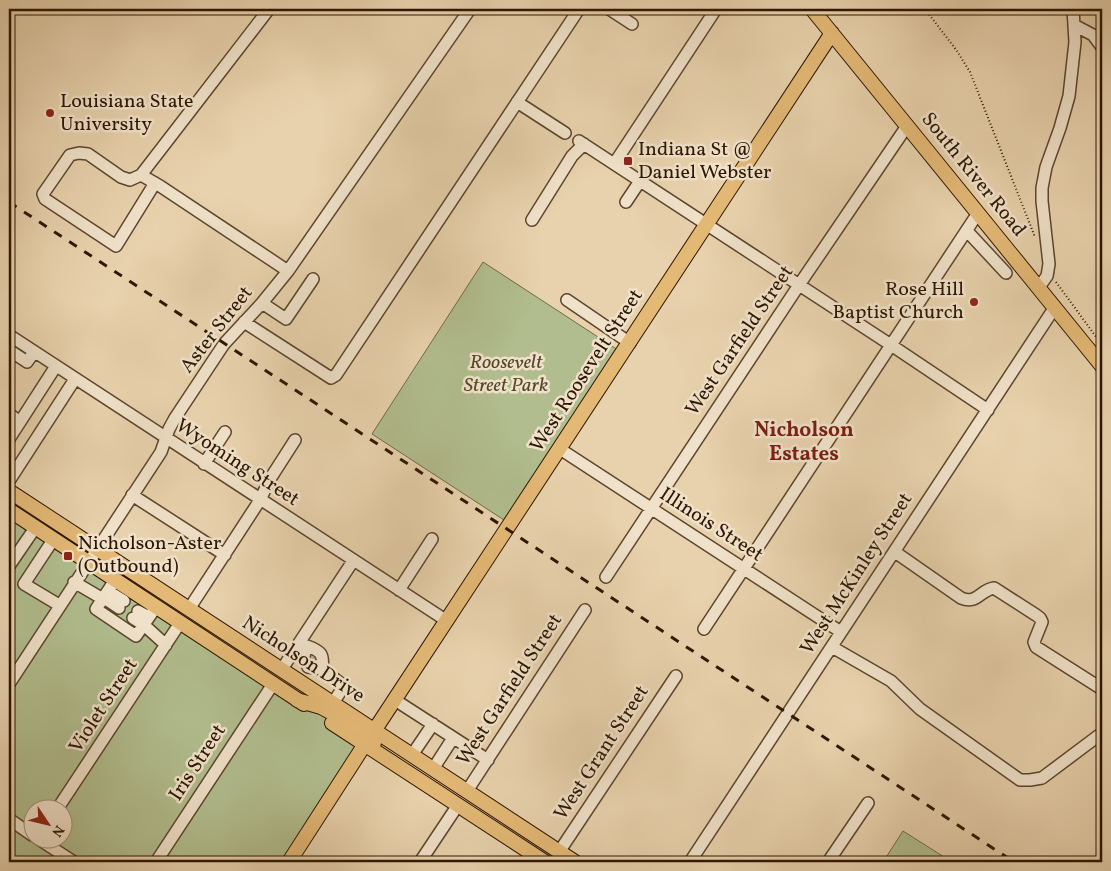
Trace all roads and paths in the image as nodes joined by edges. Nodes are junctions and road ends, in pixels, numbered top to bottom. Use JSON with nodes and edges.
{"nodes":[{"id":1,"x":269,"y":9,"type":"edge"},
{"id":2,"x":470,"y":9,"type":"edge"},
{"id":3,"x":579,"y":9,"type":"edge"},
{"id":4,"x":609,"y":9,"type":"edge"},
{"id":5,"x":716,"y":9,"type":"edge"},
{"id":6,"x":812,"y":9,"type":"edge"},
{"id":7,"x":925,"y":9,"type":"edge"},
{"id":8,"x":1073,"y":9,"type":"edge"},
{"id":9,"x":632,"y":24,"type":"dead end"},
{"id":10,"x":1074,"y":25,"type":"junction"},
{"id":11,"x":1098,"y":31,"type":"edge"},
{"id":12,"x":832,"y":34,"type":"junction"},
{"id":13,"x":1102,"y":47,"type":"edge"},
{"id":14,"x":517,"y":102,"type":"junction"},
{"id":15,"x":907,"y":126,"type":"junction"},
{"id":16,"x":565,"y":133,"type":"dead end"},
{"id":17,"x":614,"y":164,"type":"junction"},
{"id":18,"x":141,"y":176,"type":"junction"},
{"id":19,"x":640,"y":181,"type":"junction"},
{"id":20,"x":155,"y":183,"type":"junction"},
{"id":21,"x":626,"y":202,"type":"dead end"},
{"id":22,"x":978,"y":214,"type":"junction"},
{"id":23,"x":532,"y":220,"type":"dead end"},
{"id":24,"x":706,"y":225,"type":"junction"},
{"id":25,"x":967,"y":231,"type":"junction"},
{"id":26,"x":1037,"y":243,"type":"dead end"},
{"id":27,"x":1049,"y":270,"type":"junction"},
{"id":28,"x":288,"y":271,"type":"junction"},
{"id":29,"x":1006,"y":273,"type":"dead end"},
{"id":30,"x":313,"y":280,"type":"dead end"},
{"id":31,"x":799,"y":285,"type":"junction"},
{"id":32,"x":1039,"y":287,"type":"junction"},
{"id":33,"x":567,"y":300,"type":"dead end"},
{"id":34,"x":262,"y":303,"type":"junction"},
{"id":35,"x":1055,"y":307,"type":"junction"},
{"id":36,"x":244,"y":322,"type":"junction"},
{"id":37,"x":9,"y":335,"type":"edge"},
{"id":38,"x":630,"y":343,"type":"junction"},
{"id":39,"x":891,"y":345,"type":"junction"},
{"id":40,"x":1102,"y":345,"type":"edge"},
{"id":41,"x":9,"y":350,"type":"edge"},
{"id":42,"x":34,"y":352,"type":"junction"},
{"id":43,"x":56,"y":366,"type":"junction"},
{"id":44,"x":1102,"y":366,"type":"edge"},
{"id":45,"x":75,"y":379,"type":"junction"},
{"id":46,"x":988,"y":410,"type":"junction"},
{"id":47,"x":9,"y":414,"type":"edge"},
{"id":48,"x":20,"y":422,"type":"junction"},
{"id":49,"x":225,"y":432,"type":"dead end"},
{"id":50,"x":9,"y":438,"type":"edge"},
{"id":51,"x":165,"y":439,"type":"junction"},
{"id":52,"x":295,"y":440,"type":"dead end"},
{"id":53,"x":560,"y":449,"type":"junction"},
{"id":54,"x":204,"y":464,"type":"junction"},
{"id":55,"x":9,"y":481,"type":"edge"},
{"id":56,"x":9,"y":491,"type":"edge"},
{"id":57,"x":132,"y":496,"type":"junction"},
{"id":58,"x":260,"y":500,"type":"junction"},
{"id":59,"x":651,"y":508,"type":"junction"},
{"id":60,"x":9,"y":510,"type":"edge"},
{"id":61,"x":35,"y":528,"type":"junction"},
{"id":62,"x":432,"y":539,"type":"dead end"},
{"id":63,"x":53,"y":540,"type":"junction"},
{"id":64,"x":97,"y":548,"type":"junction"},
{"id":65,"x":895,"y":552,"type":"junction"},
{"id":66,"x":225,"y":555,"type":"junction"},
{"id":67,"x":88,"y":562,"type":"junction"},
{"id":68,"x":353,"y":562,"type":"junction"},
{"id":69,"x":9,"y":566,"type":"edge"},
{"id":70,"x":744,"y":569,"type":"junction"},
{"id":71,"x":606,"y":577,"type":"dead end"},
{"id":72,"x":74,"y":582,"type":"junction"},
{"id":73,"x":399,"y":590,"type":"junction"},
{"id":74,"x":107,"y":592,"type":"junction"},
{"id":75,"x":59,"y":605,"type":"junction"},
{"id":76,"x":122,"y":605,"type":"dead end"},
{"id":77,"x":189,"y":609,"type":"junction"},
{"id":78,"x":585,"y":610,"type":"dead end"},
{"id":79,"x":136,"y":614,"type":"dead end"},
{"id":80,"x":150,"y":616,"type":"junction"},
{"id":81,"x":447,"y":621,"type":"junction"},
{"id":82,"x":180,"y":623,"type":"junction"},
{"id":83,"x":704,"y":629,"type":"dead end"},
{"id":84,"x":841,"y":632,"type":"junction"},
{"id":85,"x":166,"y":645,"type":"junction"},
{"id":86,"x":832,"y":647,"type":"junction"},
{"id":87,"x":310,"y":657,"type":"junction"},
{"id":88,"x":282,"y":669,"type":"junction"},
{"id":89,"x":676,"y":676,"type":"dead end"},
{"id":90,"x":9,"y":684,"type":"edge"},
{"id":91,"x":273,"y":684,"type":"junction"},
{"id":92,"x":1102,"y":689,"type":"edge"},
{"id":93,"x":297,"y":700,"type":"junction"},
{"id":94,"x":395,"y":700,"type":"junction"},
{"id":95,"x":333,"y":702,"type":"junction"},
{"id":96,"x":433,"y":724,"type":"junction"},
{"id":97,"x":374,"y":731,"type":"junction"},
{"id":98,"x":1102,"y":733,"type":"edge"},
{"id":99,"x":454,"y":738,"type":"junction"},
{"id":100,"x":365,"y":744,"type":"junction"},
{"id":101,"x":412,"y":755,"type":"junction"},
{"id":102,"x":488,"y":760,"type":"junction"},
{"id":103,"x":437,"y":772,"type":"junction"},
{"id":104,"x":467,"y":791,"type":"junction"},
{"id":105,"x":65,"y":798,"type":"edge"},
{"id":106,"x":868,"y":803,"type":"dead end"},
{"id":107,"x":458,"y":805,"type":"junction"},
{"id":108,"x":9,"y":819,"type":"edge"},
{"id":109,"x":22,"y":828,"type":"edge"},
{"id":110,"x":52,"y":848,"type":"edge"},
{"id":111,"x":559,"y":852,"type":"junction"},
{"id":112,"x":74,"y":862,"type":"edge"},
{"id":113,"x":156,"y":862,"type":"edge"},
{"id":114,"x":289,"y":862,"type":"edge"},
{"id":115,"x":420,"y":862,"type":"edge"},
{"id":116,"x":545,"y":862,"type":"edge"},
{"id":117,"x":575,"y":862,"type":"edge"},
{"id":118,"x":690,"y":862,"type":"edge"},
{"id":119,"x":828,"y":862,"type":"edge"}],
"edges":[{"from":1,"to":18,"type":"street"},
{"from":2,"to":28,"type":"street","name":"Aster Street"},
{"from":3,"to":14,"type":"street"},
{"from":4,"to":9,"type":"street"},
{"from":5,"to":17,"type":"street"},
{"from":6,"to":12,"type":"main road","name":"South River Road"},
{"from":7,"to":26,"type":"path"},
{"from":8,"to":10,"type":"street"},
{"from":10,"to":11,"type":"street"},
{"from":10,"to":27,"type":"street"},
{"from":11,"to":13,"type":"street"},
{"from":12,"to":15,"type":"main road","name":"South River Road"},
{"from":12,"to":24,"type":"main road","name":"West Roosevelt Street"},
{"from":14,"to":16,"type":"street"},
{"from":14,"to":36,"type":"street"},
{"from":15,"to":22,"type":"main road","name":"South River Road"},
{"from":15,"to":31,"type":"street","name":"West Garfield Street"},
{"from":17,"to":19,"type":"street"},
{"from":17,"to":23,"type":"street"},
{"from":18,"to":20,"type":"street"},
{"from":18,"to":20,"type":"street"},
{"from":19,"to":21,"type":"street"},
{"from":19,"to":24,"type":"street"},
{"from":20,"to":28,"type":"street"},
{"from":22,"to":25,"type":"street"},
{"from":22,"to":32,"type":"main road","name":"South River Road"},
{"from":24,"to":31,"type":"street"},
{"from":24,"to":38,"type":"main road","name":"West Roosevelt Street"},
{"from":25,"to":29,"type":"street"},
{"from":25,"to":39,"type":"street"},
{"from":27,"to":32,"type":"street"},
{"from":27,"to":40,"type":"path"},
{"from":28,"to":34,"type":"street","name":"Aster Street"},
{"from":30,"to":34,"type":"street"},
{"from":31,"to":39,"type":"street"},
{"from":31,"to":59,"type":"street","name":"West Garfield Street"},
{"from":32,"to":35,"type":"main road","name":"South River Road"},
{"from":33,"to":38,"type":"street"},
{"from":34,"to":36,"type":"street","name":"Aster Street"},
{"from":35,"to":44,"type":"main road","name":"South River Road"},
{"from":35,"to":46,"type":"street","name":"West McKinley Street"},
{"from":36,"to":51,"type":"street","name":"Aster Street"},
{"from":37,"to":42,"type":"street","name":"Wyoming Street"},
{"from":38,"to":53,"type":"main road","name":"West Roosevelt Street"},
{"from":39,"to":46,"type":"street"},
{"from":39,"to":70,"type":"street"},
{"from":41,"to":42,"type":"street"},
{"from":42,"to":43,"type":"street","name":"Wyoming Street"},
{"from":43,"to":45,"type":"street","name":"Wyoming Street"},
{"from":43,"to":48,"type":"street"},
{"from":45,"to":51,"type":"street","name":"Wyoming Street"},
{"from":45,"to":55,"type":"street"},
{"from":46,"to":65,"type":"street","name":"West McKinley Street"},
{"from":47,"to":48,"type":"street"},
{"from":48,"to":50,"type":"street"},
{"from":49,"to":54,"type":"street"},
{"from":51,"to":54,"type":"street","name":"Wyoming Street"},
{"from":51,"to":57,"type":"street","name":"Aster Street"},
{"from":52,"to":58,"type":"street"},
{"from":53,"to":59,"type":"street","name":"Illinois Street"},
{"from":53,"to":81,"type":"main road","name":"West Roosevelt Street"},
{"from":54,"to":58,"type":"street","name":"Wyoming Street"},
{"from":56,"to":64,"type":"main road","name":"Nicholson Drive"},
{"from":57,"to":64,"type":"street","name":"Aster Street"},
{"from":57,"to":66,"type":"street"},
{"from":58,"to":66,"type":"street"},
{"from":58,"to":68,"type":"street","name":"Wyoming Street"},
{"from":59,"to":70,"type":"street","name":"Illinois Street"},
{"from":59,"to":71,"type":"street","name":"West Garfield Street"},
{"from":60,"to":61,"type":"main road","name":"Nicholson Drive"},
{"from":61,"to":63,"type":"main road","name":"Nicholson Drive"},
{"from":61,"to":69,"type":"street"},
{"from":62,"to":73,"type":"street"},
{"from":63,"to":67,"type":"main road","name":"Nicholson Drive"},
{"from":63,"to":75,"type":"street"},
{"from":64,"to":67,"type":"street","name":"Aster Street"},
{"from":64,"to":77,"type":"main road","name":"Nicholson Drive"},
{"from":65,"to":84,"type":"street","name":"West McKinley Street"},
{"from":65,"to":92,"type":"street"},
{"from":66,"to":77,"type":"street"},
{"from":67,"to":72,"type":"street","name":"Aster Street"},
{"from":67,"to":74,"type":"main road","name":"Nicholson Drive"},
{"from":68,"to":73,"type":"street","name":"Wyoming Street"},
{"from":68,"to":87,"type":"street"},
{"from":70,"to":83,"type":"street"},
{"from":70,"to":84,"type":"street","name":"Illinois Street"},
{"from":72,"to":74,"type":"street"},
{"from":72,"to":75,"type":"street","name":"Aster Street"},
{"from":73,"to":81,"type":"street","name":"Wyoming Street"},
{"from":74,"to":76,"type":"street"},
{"from":74,"to":80,"type":"main road","name":"Nicholson Drive"},
{"from":74,"to":80,"type":"street"},
{"from":75,"to":90,"type":"street","name":"Aster Street"},
{"from":77,"to":88,"type":"main road","name":"Nicholson Drive"},
{"from":78,"to":102,"type":"street","name":"West Garfield Street"},
{"from":79,"to":80,"type":"street"},
{"from":80,"to":82,"type":"main road","name":"Nicholson Drive"},
{"from":80,"to":85,"type":"street"},
{"from":81,"to":94,"type":"main road","name":"West Roosevelt Street"},
{"from":82,"to":85,"type":"street","name":"Violet Street"},
{"from":82,"to":91,"type":"main road","name":"Nicholson Drive"},
{"from":84,"to":86,"type":"street","name":"West McKinley Street"},
{"from":85,"to":105,"type":"street","name":"Violet Street"},
{"from":86,"to":98,"type":"street"},
{"from":86,"to":118,"type":"street","name":"West McKinley Street"},
{"from":87,"to":88,"type":"street"},
{"from":87,"to":95,"type":"street"},
{"from":88,"to":95,"type":"main road","name":"Nicholson Drive"},
{"from":89,"to":111,"type":"street","name":"West Grant Street"},
{"from":91,"to":93,"type":"main road","name":"Nicholson Drive"},
{"from":91,"to":113,"type":"street","name":"Iris Street"},
{"from":93,"to":97,"type":"main road"},
{"from":93,"to":100,"type":"main road","name":"Nicholson Drive"},
{"from":94,"to":96,"type":"street"},
{"from":94,"to":97,"type":"main road","name":"West Roosevelt Street"},
{"from":95,"to":97,"type":"main road","name":"Nicholson Drive"},
{"from":96,"to":99,"type":"street"},
{"from":96,"to":101,"type":"street"},
{"from":97,"to":101,"type":"main road","name":"Nicholson Drive"},
{"from":99,"to":102,"type":"street"},
{"from":99,"to":103,"type":"street"},
{"from":100,"to":103,"type":"main road"},
{"from":100,"to":107,"type":"main road","name":"Nicholson Drive"},
{"from":100,"to":114,"type":"main road"},
{"from":101,"to":103,"type":"main road","name":"Nicholson Drive"},
{"from":102,"to":104,"type":"street","name":"West Garfield Street"},
{"from":103,"to":104,"type":"main road","name":"Nicholson Drive"},
{"from":104,"to":111,"type":"main road","name":"Nicholson Drive"},
{"from":106,"to":119,"type":"street"},
{"from":107,"to":115,"type":"street"},
{"from":107,"to":116,"type":"main road","name":"Nicholson Drive"},
{"from":108,"to":109,"type":"street"},
{"from":110,"to":112,"type":"street"},
{"from":111,"to":117,"type":"main road","name":"Nicholson Drive"}]}
